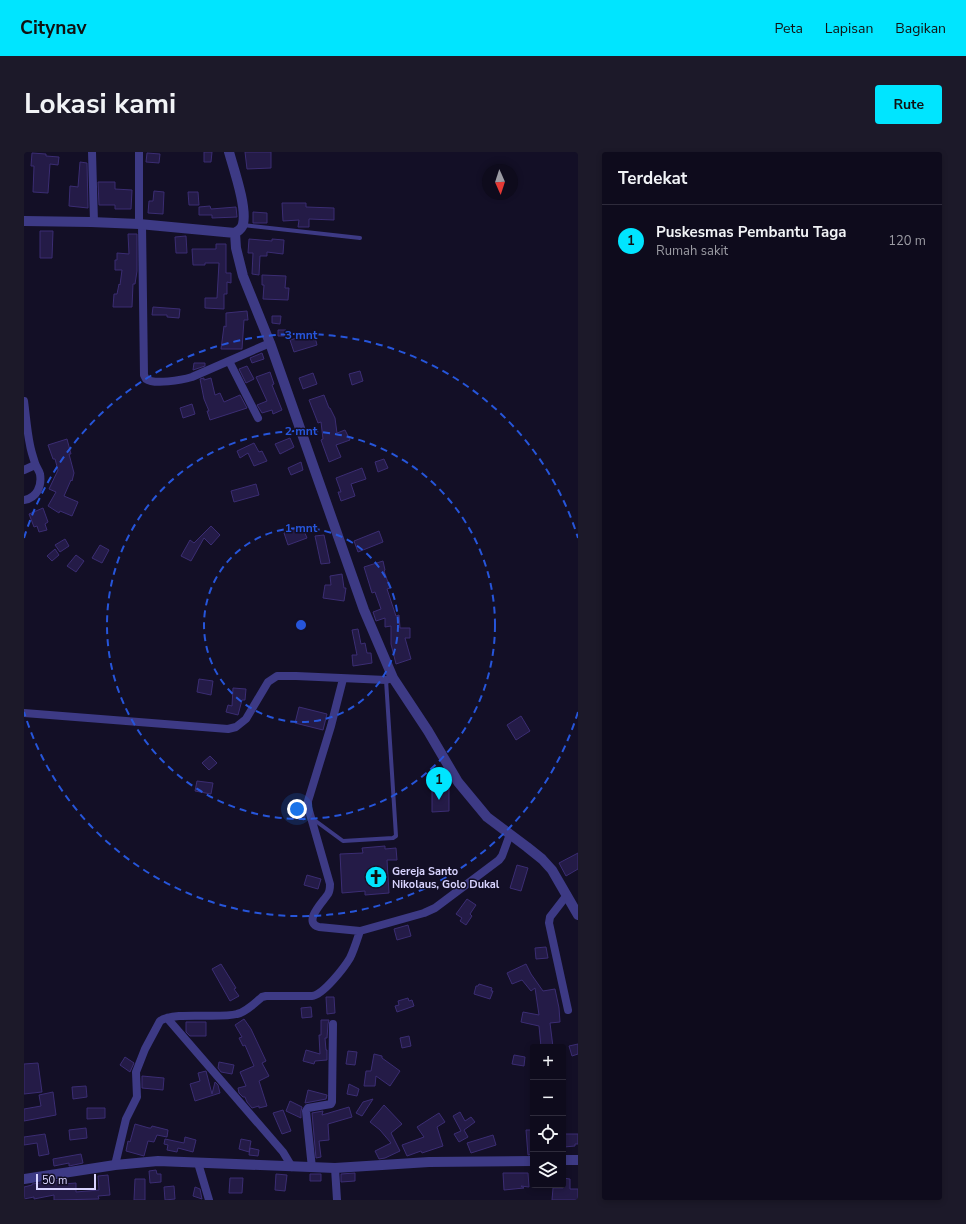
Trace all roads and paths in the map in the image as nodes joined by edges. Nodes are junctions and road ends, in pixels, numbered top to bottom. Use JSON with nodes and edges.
{"nodes":[{"id":1,"x":92,"y":152,"type":"edge"},
{"id":2,"x":139,"y":152,"type":"edge"},
{"id":3,"x":229,"y":152,"type":"edge"},
{"id":4,"x":24,"y":221,"type":"edge"},
{"id":5,"x":94,"y":222,"type":"junction"},
{"id":6,"x":141,"y":224,"type":"junction"},
{"id":7,"x":243,"y":225,"type":"junction"},
{"id":8,"x":235,"y":233,"type":"junction"},
{"id":9,"x":360,"y":238,"type":"dead end"},
{"id":10,"x":270,"y":343,"type":"junction"},
{"id":11,"x":229,"y":361,"type":"junction"},
{"id":12,"x":24,"y":401,"type":"edge"},
{"id":13,"x":258,"y":418,"type":"dead end"},
{"id":14,"x":35,"y":465,"type":"junction"},
{"id":15,"x":24,"y":470,"type":"edge"},
{"id":16,"x":24,"y":500,"type":"edge"},
{"id":17,"x":343,"y":679,"type":"junction"},
{"id":18,"x":389,"y":679,"type":"junction"},
{"id":19,"x":24,"y":713,"type":"edge"},
{"id":20,"x":311,"y":817,"type":"junction"},
{"id":21,"x":510,"y":834,"type":"junction"},
{"id":22,"x":568,"y":895,"type":"junction"},
{"id":23,"x":578,"y":915,"type":"edge"},
{"id":24,"x":360,"y":931,"type":"junction"},
{"id":25,"x":568,"y":1010,"type":"dead end"},
{"id":26,"x":167,"y":1018,"type":"junction"},
{"id":27,"x":333,"y":1024,"type":"dead end"},
{"id":28,"x":566,"y":1160,"type":"edge"},
{"id":29,"x":578,"y":1160,"type":"edge"},
{"id":30,"x":530,"y":1161,"type":"edge"},
{"id":31,"x":198,"y":1163,"type":"junction"},
{"id":32,"x":115,"y":1165,"type":"junction"},
{"id":33,"x":292,"y":1167,"type":"junction"},
{"id":34,"x":312,"y":1168,"type":"junction"},
{"id":35,"x":335,"y":1168,"type":"junction"},
{"id":36,"x":24,"y":1179,"type":"edge"},
{"id":37,"x":209,"y":1200,"type":"edge"},
{"id":38,"x":337,"y":1200,"type":"edge"}],
"edges":[{"from":1,"to":5,"type":"street"},
{"from":2,"to":6,"type":"street"},
{"from":3,"to":7,"type":"street"},
{"from":4,"to":5,"type":"street"},
{"from":5,"to":6,"type":"street"},
{"from":6,"to":8,"type":"street"},
{"from":6,"to":11,"type":"street"},
{"from":7,"to":8,"type":"street"},
{"from":7,"to":9,"type":"lane"},
{"from":8,"to":10,"type":"street"},
{"from":10,"to":11,"type":"street"},
{"from":10,"to":18,"type":"street"},
{"from":11,"to":13,"type":"street"},
{"from":12,"to":14,"type":"street"},
{"from":14,"to":15,"type":"street"},
{"from":14,"to":16,"type":"street"},
{"from":17,"to":18,"type":"street"},
{"from":17,"to":19,"type":"street"},
{"from":17,"to":20,"type":"street"},
{"from":18,"to":20,"type":"lane"},
{"from":18,"to":21,"type":"street"},
{"from":20,"to":24,"type":"street"},
{"from":21,"to":22,"type":"street"},
{"from":21,"to":24,"type":"street"},
{"from":22,"to":23,"type":"street"},
{"from":22,"to":25,"type":"street"},
{"from":24,"to":26,"type":"street"},
{"from":26,"to":32,"type":"street"},
{"from":26,"to":33,"type":"street"},
{"from":27,"to":34,"type":"street"},
{"from":28,"to":29,"type":"street"},
{"from":30,"to":35,"type":"street"},
{"from":31,"to":32,"type":"street"},
{"from":31,"to":33,"type":"street"},
{"from":31,"to":37,"type":"street"},
{"from":32,"to":36,"type":"street"},
{"from":33,"to":34,"type":"street"},
{"from":34,"to":35,"type":"street"},
{"from":35,"to":38,"type":"street"}]}
